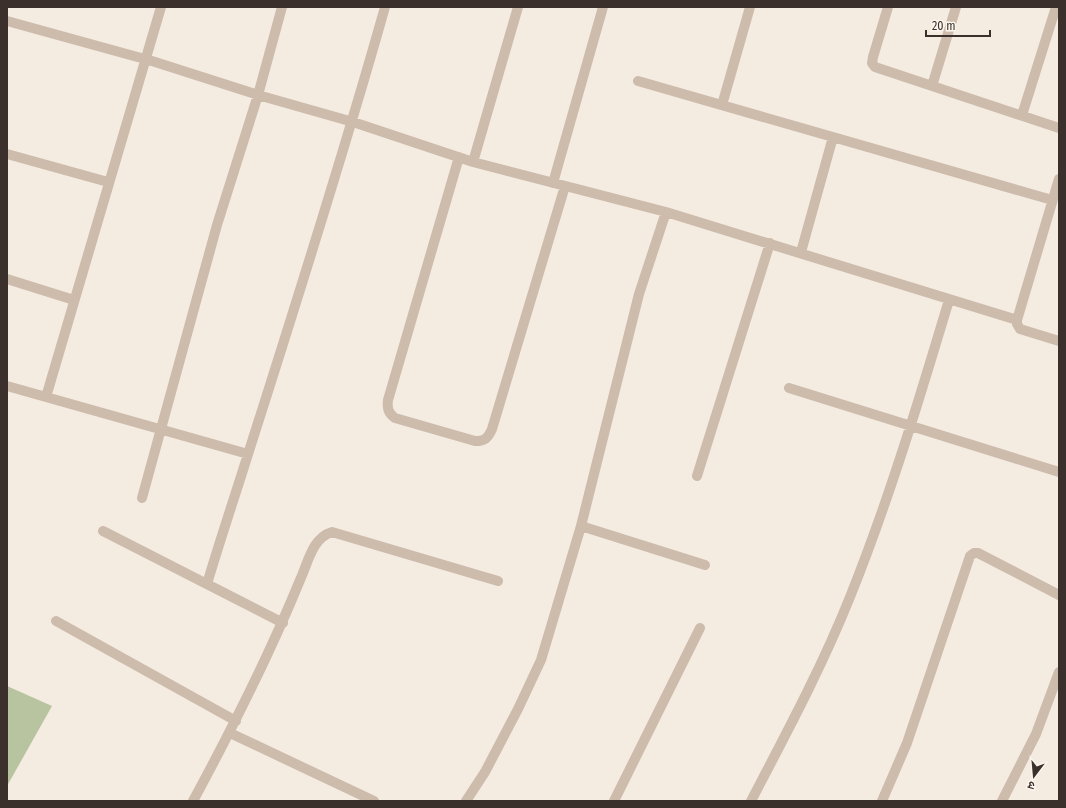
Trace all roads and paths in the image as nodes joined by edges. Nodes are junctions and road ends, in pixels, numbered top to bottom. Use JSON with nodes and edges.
{"nodes":[{"id":1,"x":161,"y":7,"type":"edge"},
{"id":2,"x":282,"y":7,"type":"edge"},
{"id":3,"x":385,"y":7,"type":"edge"},
{"id":4,"x":518,"y":7,"type":"edge"},
{"id":5,"x":603,"y":7,"type":"edge"},
{"id":6,"x":750,"y":7,"type":"edge"},
{"id":7,"x":888,"y":7,"type":"edge"},
{"id":8,"x":956,"y":7,"type":"edge"},
{"id":9,"x":1056,"y":7,"type":"edge"},
{"id":10,"x":7,"y":21,"type":"edge"},
{"id":11,"x":145,"y":60,"type":"junction"},
{"id":12,"x":638,"y":81,"type":"dead end"},
{"id":13,"x":932,"y":86,"type":"junction"},
{"id":14,"x":258,"y":95,"type":"junction"},
{"id":15,"x":722,"y":105,"type":"junction"},
{"id":16,"x":1022,"y":115,"type":"junction"},
{"id":17,"x":353,"y":122,"type":"junction"},
{"id":18,"x":1059,"y":128,"type":"edge"},
{"id":19,"x":833,"y":137,"type":"junction"},
{"id":20,"x":7,"y":154,"type":"edge"},
{"id":21,"x":459,"y":157,"type":"junction"},
{"id":22,"x":473,"y":162,"type":"junction"},
{"id":23,"x":1059,"y":179,"type":"edge"},
{"id":24,"x":108,"y":182,"type":"junction"},
{"id":25,"x":553,"y":183,"type":"junction"},
{"id":26,"x":565,"y":186,"type":"junction"},
{"id":27,"x":1052,"y":200,"type":"junction"},
{"id":28,"x":666,"y":212,"type":"junction"},
{"id":29,"x":770,"y":243,"type":"junction"},
{"id":30,"x":801,"y":252,"type":"junction"},
{"id":31,"x":7,"y":279,"type":"edge"},
{"id":32,"x":74,"y":300,"type":"junction"},
{"id":33,"x":949,"y":300,"type":"junction"},
{"id":34,"x":1017,"y":320,"type":"junction"},
{"id":35,"x":1059,"y":341,"type":"edge"},
{"id":36,"x":7,"y":386,"type":"edge"},
{"id":37,"x":789,"y":388,"type":"dead end"},
{"id":38,"x":46,"y":397,"type":"junction"},
{"id":39,"x":910,"y":427,"type":"junction"},
{"id":40,"x":161,"y":430,"type":"junction"},
{"id":41,"x":248,"y":454,"type":"junction"},
{"id":42,"x":1059,"y":472,"type":"edge"},
{"id":43,"x":698,"y":476,"type":"dead end"},
{"id":44,"x":142,"y":498,"type":"dead end"},
{"id":45,"x":581,"y":526,"type":"junction"},
{"id":46,"x":103,"y":531,"type":"dead end"},
{"id":47,"x":705,"y":565,"type":"dead end"},
{"id":48,"x":498,"y":581,"type":"dead end"},
{"id":49,"x":207,"y":584,"type":"junction"},
{"id":50,"x":1059,"y":596,"type":"edge"},
{"id":51,"x":56,"y":621,"type":"dead end"},
{"id":52,"x":283,"y":623,"type":"junction"},
{"id":53,"x":700,"y":628,"type":"dead end"},
{"id":54,"x":1059,"y":672,"type":"edge"},
{"id":55,"x":236,"y":721,"type":"junction"},
{"id":56,"x":230,"y":733,"type":"junction"},
{"id":57,"x":193,"y":801,"type":"edge"},
{"id":58,"x":374,"y":801,"type":"edge"},
{"id":59,"x":466,"y":801,"type":"edge"},
{"id":60,"x":614,"y":801,"type":"edge"},
{"id":61,"x":751,"y":801,"type":"edge"},
{"id":62,"x":882,"y":801,"type":"edge"},
{"id":63,"x":1002,"y":801,"type":"edge"}],
"edges":[{"from":1,"to":11,"type":"street"},
{"from":2,"to":14,"type":"street"},
{"from":3,"to":17,"type":"street"},
{"from":4,"to":22,"type":"street"},
{"from":5,"to":25,"type":"street"},
{"from":6,"to":15,"type":"street"},
{"from":7,"to":13,"type":"street"},
{"from":8,"to":13,"type":"street"},
{"from":9,"to":16,"type":"street"},
{"from":10,"to":11,"type":"street"},
{"from":11,"to":14,"type":"street"},
{"from":11,"to":24,"type":"street"},
{"from":12,"to":15,"type":"street"},
{"from":13,"to":16,"type":"street"},
{"from":14,"to":17,"type":"street"},
{"from":14,"to":40,"type":"street"},
{"from":15,"to":19,"type":"street"},
{"from":16,"to":18,"type":"street"},
{"from":17,"to":21,"type":"street"},
{"from":17,"to":41,"type":"street"},
{"from":19,"to":27,"type":"street"},
{"from":19,"to":30,"type":"street"},
{"from":20,"to":24,"type":"street"},
{"from":21,"to":22,"type":"street"},
{"from":21,"to":26,"type":"street"},
{"from":22,"to":25,"type":"street"},
{"from":23,"to":27,"type":"street"},
{"from":24,"to":32,"type":"street"},
{"from":25,"to":26,"type":"street"},
{"from":26,"to":28,"type":"street"},
{"from":27,"to":34,"type":"street"},
{"from":28,"to":29,"type":"street"},
{"from":28,"to":45,"type":"street"},
{"from":29,"to":30,"type":"street"},
{"from":29,"to":43,"type":"street"},
{"from":30,"to":33,"type":"street"},
{"from":31,"to":32,"type":"street"},
{"from":32,"to":38,"type":"street"},
{"from":33,"to":34,"type":"street"},
{"from":33,"to":39,"type":"street"},
{"from":34,"to":35,"type":"street"},
{"from":36,"to":38,"type":"street"},
{"from":37,"to":39,"type":"street"},
{"from":38,"to":40,"type":"street"},
{"from":39,"to":42,"type":"street"},
{"from":39,"to":61,"type":"street"},
{"from":40,"to":41,"type":"street"},
{"from":40,"to":44,"type":"street"},
{"from":41,"to":49,"type":"street"},
{"from":45,"to":47,"type":"street"},
{"from":45,"to":59,"type":"street"},
{"from":46,"to":49,"type":"street"},
{"from":48,"to":52,"type":"street"},
{"from":49,"to":52,"type":"street"},
{"from":50,"to":62,"type":"street"},
{"from":51,"to":55,"type":"street"},
{"from":52,"to":55,"type":"street"},
{"from":53,"to":60,"type":"street"},
{"from":54,"to":63,"type":"street"},
{"from":55,"to":56,"type":"street"},
{"from":56,"to":57,"type":"street"},
{"from":56,"to":58,"type":"street"}]}
